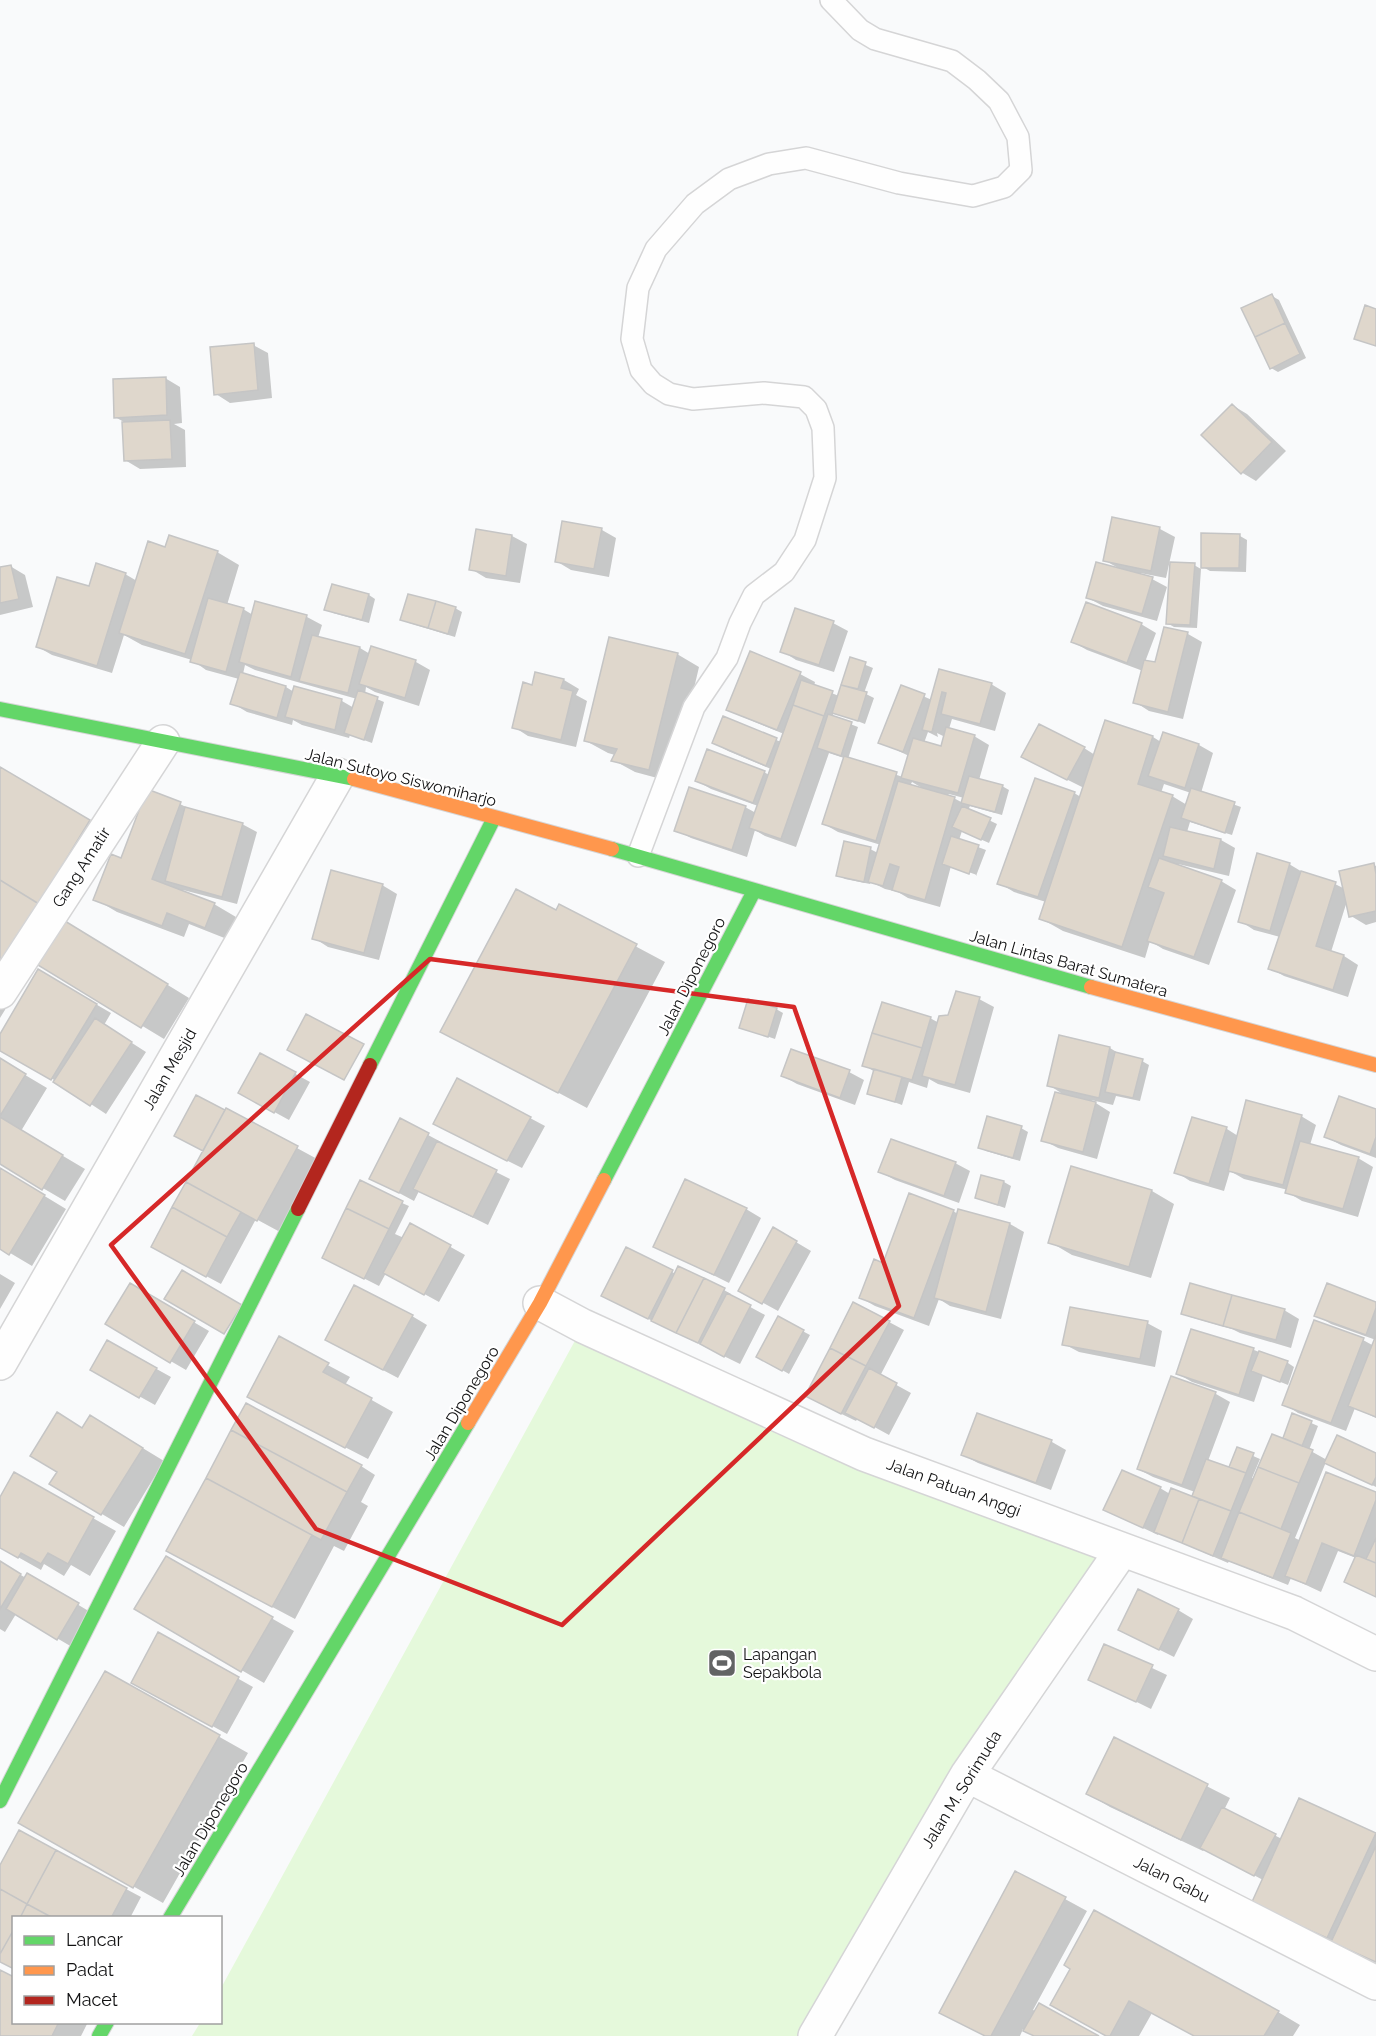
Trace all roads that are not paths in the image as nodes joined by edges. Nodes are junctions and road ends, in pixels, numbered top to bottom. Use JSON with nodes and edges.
{"nodes":[{"id":1,"x":831,"y":0,"type":"edge"},
{"id":2,"x":0,"y":709,"type":"edge"},
{"id":3,"x":163,"y":742,"type":"junction"},
{"id":4,"x":338,"y":775,"type":"junction"},
{"id":5,"x":494,"y":818,"type":"junction"},
{"id":6,"x":638,"y":856,"type":"junction"},
{"id":7,"x":754,"y":891,"type":"junction"},
{"id":8,"x":0,"y":992,"type":"edge"},
{"id":9,"x":1376,"y":1065,"type":"edge"},
{"id":10,"x":540,"y":1303,"type":"junction"},
{"id":11,"x":0,"y":1363,"type":"edge"},
{"id":12,"x":1122,"y":1550,"type":"junction"},
{"id":13,"x":1376,"y":1654,"type":"edge"},
{"id":14,"x":967,"y":1775,"type":"junction"},
{"id":15,"x":0,"y":1801,"type":"edge"},
{"id":16,"x":171,"y":1916,"type":"edge"},
{"id":17,"x":1376,"y":1983,"type":"edge"},
{"id":18,"x":815,"y":2036,"type":"edge"}],
"edges":[{"from":1,"to":6,"type":"lane"},
{"from":2,"to":3,"type":"main road","name":"Jalan Sutoyo Siswomiharjo"},
{"from":3,"to":4,"type":"main road","name":"Jalan Sutoyo Siswomiharjo"},
{"from":3,"to":8,"type":"street","name":"Gang Amatir"},
{"from":4,"to":5,"type":"main road","name":"Jalan Sutoyo Siswomiharjo"},
{"from":4,"to":11,"type":"street","name":"Jalan Mesjid"},
{"from":5,"to":6,"type":"main road","name":"Jalan Sutoyo Siswomiharjo"},
{"from":5,"to":15,"type":"main road"},
{"from":6,"to":7,"type":"main road","name":"Jalan Sutoyo Siswomiharjo"},
{"from":7,"to":9,"type":"main road","name":"Jalan Lintas Barat Sumatera"},
{"from":7,"to":10,"type":"main road","name":"Jalan Diponegoro"},
{"from":10,"to":12,"type":"street","name":"Jalan Patuan Anggi"},
{"from":10,"to":16,"type":"main road","name":"Jalan Diponegoro"},
{"from":12,"to":13,"type":"street","name":"Jalan Patuan Anggi"},
{"from":12,"to":14,"type":"street","name":"Jalan M. Sorimuda"},
{"from":14,"to":17,"type":"street","name":"Jalan Gabu"},
{"from":14,"to":18,"type":"street","name":"Jalan M. Sorimuda"}]}
